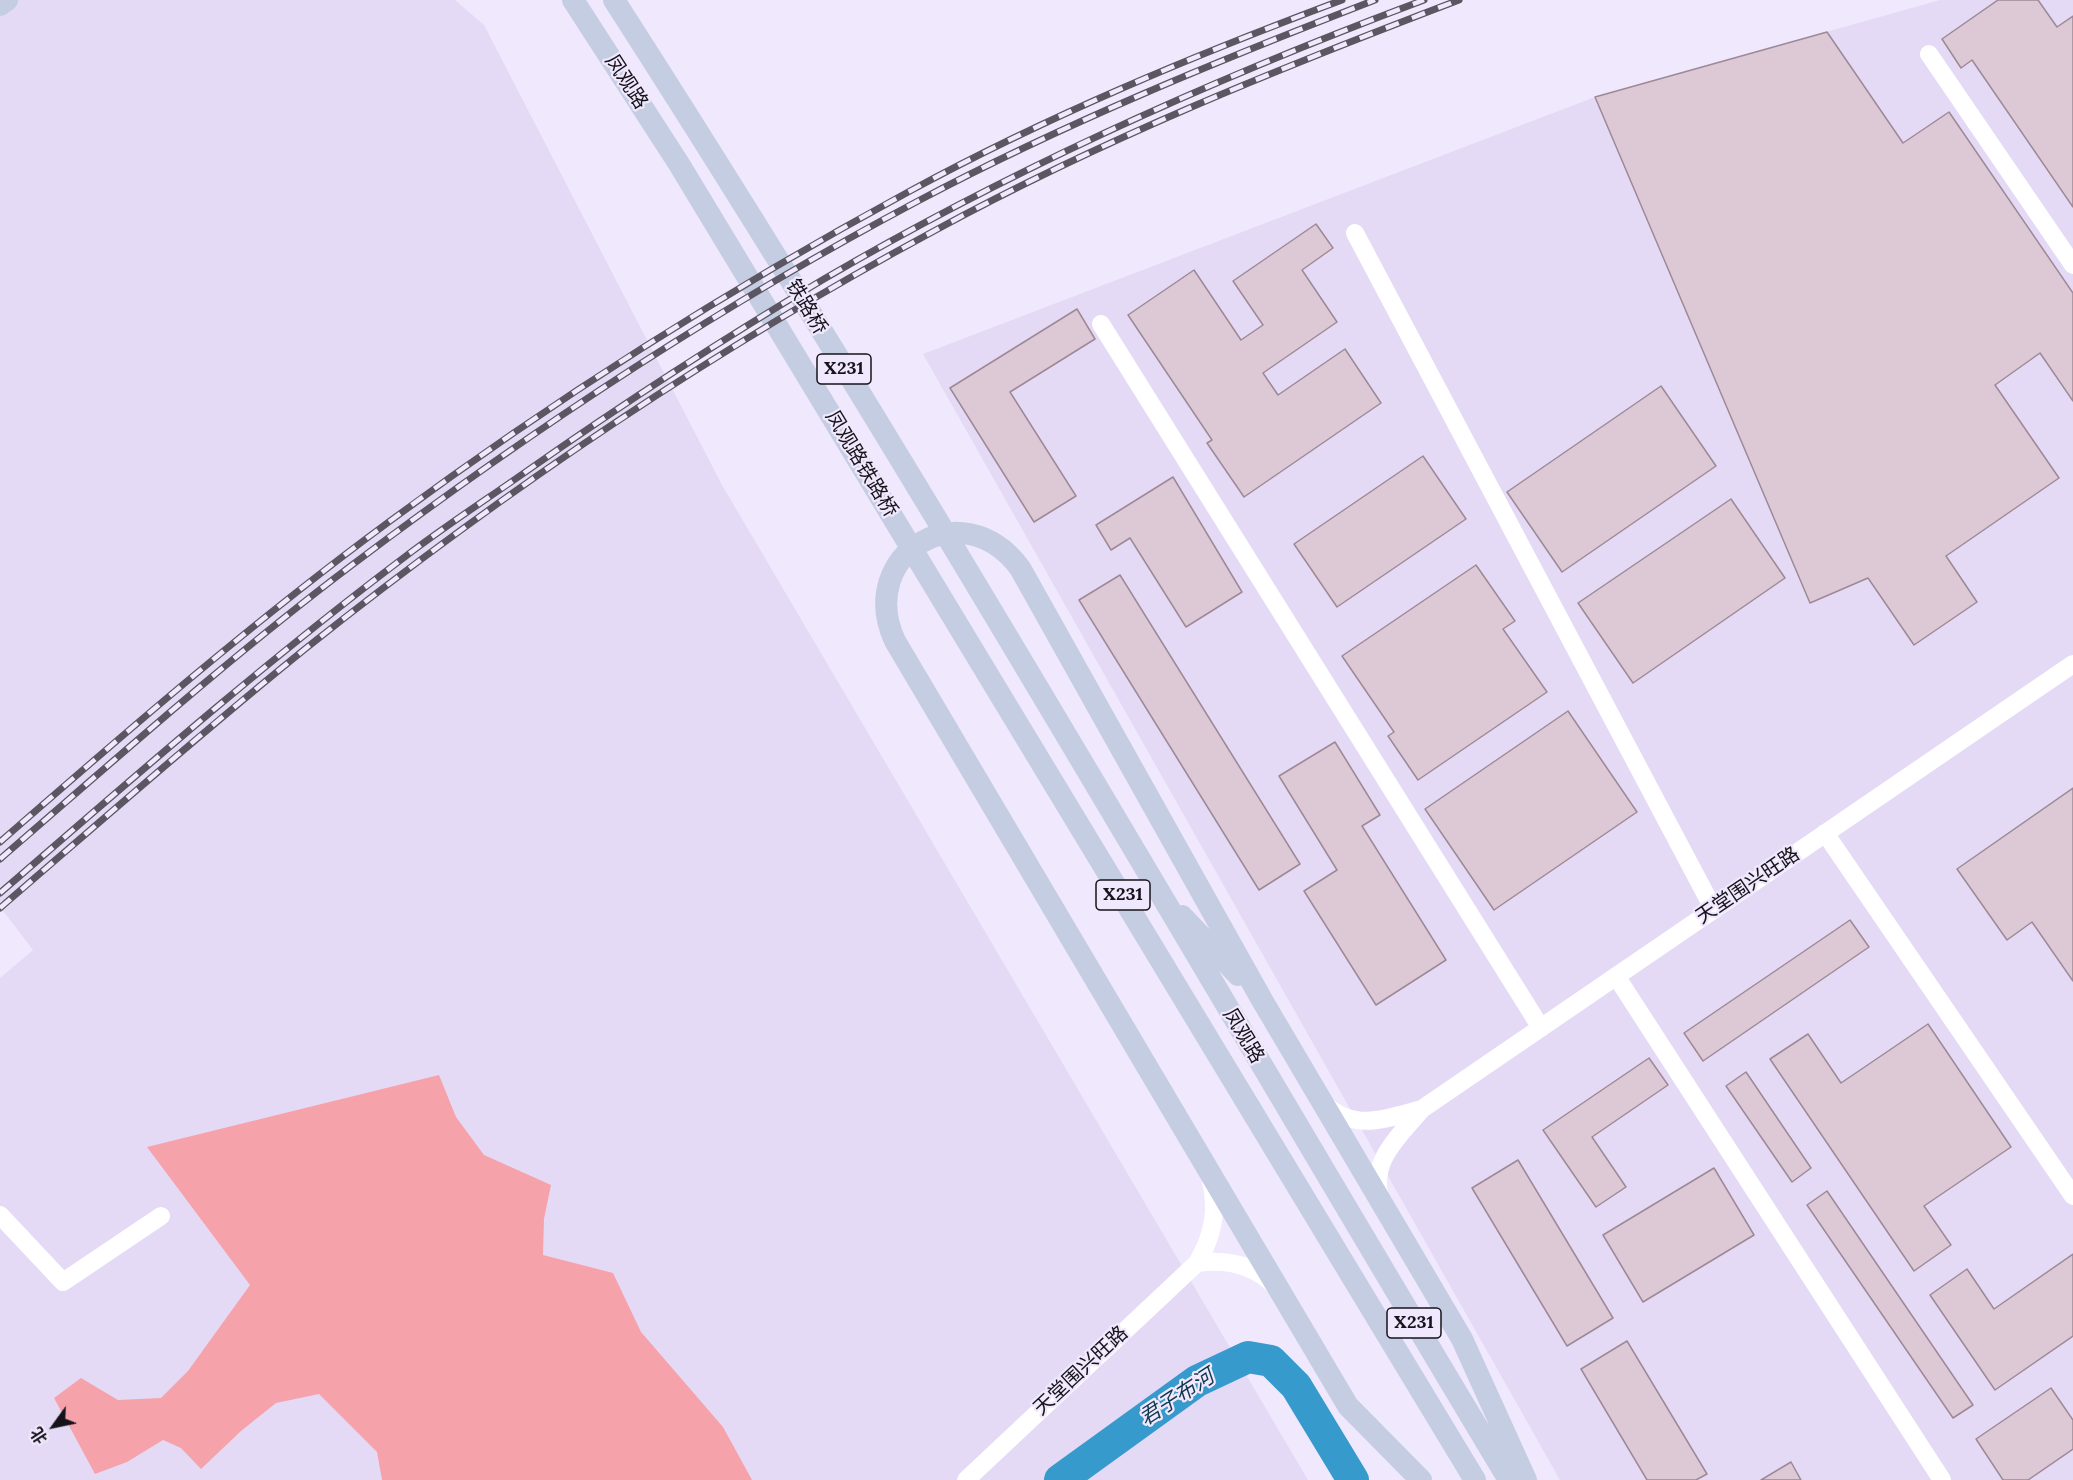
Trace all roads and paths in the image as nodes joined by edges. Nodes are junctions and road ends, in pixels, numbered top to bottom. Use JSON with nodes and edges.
{"nodes":[{"id":1,"x":7,"y":0,"type":"edge"},
{"id":2,"x":573,"y":0,"type":"edge"},
{"id":3,"x":614,"y":0,"type":"edge"},
{"id":4,"x":0,"y":5,"type":"edge"},
{"id":5,"x":1929,"y":54,"type":"dead end"},
{"id":6,"x":708,"y":146,"type":"joint"},
{"id":7,"x":679,"y":164,"type":"joint"},
{"id":8,"x":1355,"y":233,"type":"dead end"},
{"id":9,"x":2073,"y":265,"type":"edge"},
{"id":10,"x":1101,"y":324,"type":"dead end"},
{"id":11,"x":979,"y":592,"type":"joint"},
{"id":12,"x":950,"y":609,"type":"joint"},
{"id":13,"x":2073,"y":664,"type":"edge"},
{"id":14,"x":1825,"y":833,"type":"junction"},
{"id":15,"x":1154,"y":886,"type":"junction"},
{"id":16,"x":1714,"y":910,"type":"junction"},
{"id":17,"x":1616,"y":976,"type":"junction"},
{"id":18,"x":1262,"y":1000,"type":"junction"},
{"id":19,"x":1541,"y":1028,"type":"junction"},
{"id":20,"x":1321,"y":1100,"type":"junction"},
{"id":21,"x":1422,"y":1109,"type":"junction"},
{"id":22,"x":1206,"y":1167,"type":"junction"},
{"id":23,"x":2073,"y":1197,"type":"edge"},
{"id":24,"x":1383,"y":1205,"type":"junction"},
{"id":25,"x":1,"y":1216,"type":"edge"},
{"id":26,"x":161,"y":1216,"type":"dead end"},
{"id":27,"x":1197,"y":1263,"type":"junction"},
{"id":28,"x":1279,"y":1290,"type":"junction"},
{"id":29,"x":966,"y":1480,"type":"edge"},
{"id":30,"x":1421,"y":1480,"type":"edge"},
{"id":31,"x":1475,"y":1480,"type":"edge"},
{"id":32,"x":1509,"y":1480,"type":"edge"},
{"id":33,"x":1526,"y":1480,"type":"edge"},
{"id":34,"x":1942,"y":1480,"type":"edge"}],
"edges":[{"from":1,"to":4,"type":"main road"},
{"from":2,"to":7,"type":"main road","name":"凤观路","number":"X231"},
{"from":3,"to":6,"type":"main road","name":"凤观路","number":"X231"},
{"from":5,"to":9,"type":"street"},
{"from":6,"to":11,"type":"main road","name":"铁路桥","number":"X231"},
{"from":7,"to":12,"type":"main road","name":"凤观路铁路桥","number":"X231"},
{"from":8,"to":16,"type":"street"},
{"from":10,"to":19,"type":"street"},
{"from":11,"to":15,"type":"main road","name":"凤观路","number":"X231"},
{"from":12,"to":31,"type":"main road","name":"凤观路","number":"X231"},
{"from":13,"to":14,"type":"street","name":"天堂围兴旺路"},
{"from":14,"to":16,"type":"street","name":"天堂围兴旺路"},
{"from":14,"to":23,"type":"street"},
{"from":15,"to":18,"type":"main road"},
{"from":15,"to":32,"type":"main road","name":"凤观路","number":"X231"},
{"from":16,"to":17,"type":"street","name":"天堂围兴旺路"},
{"from":17,"to":19,"type":"street","name":"天堂围兴旺路"},
{"from":17,"to":34,"type":"street"},
{"from":18,"to":20,"type":"main road"},
{"from":18,"to":22,"type":"main road"},
{"from":19,"to":21,"type":"street","name":"天堂围兴旺路"},
{"from":20,"to":21,"type":"street"},
{"from":20,"to":24,"type":"main road"},
{"from":21,"to":24,"type":"street"},
{"from":22,"to":27,"type":"street"},
{"from":22,"to":28,"type":"main road"},
{"from":24,"to":33,"type":"main road"},
{"from":25,"to":26,"type":"street"},
{"from":27,"to":28,"type":"street"},
{"from":27,"to":29,"type":"street","name":"天堂围兴旺路"},
{"from":28,"to":30,"type":"main road"}]}
